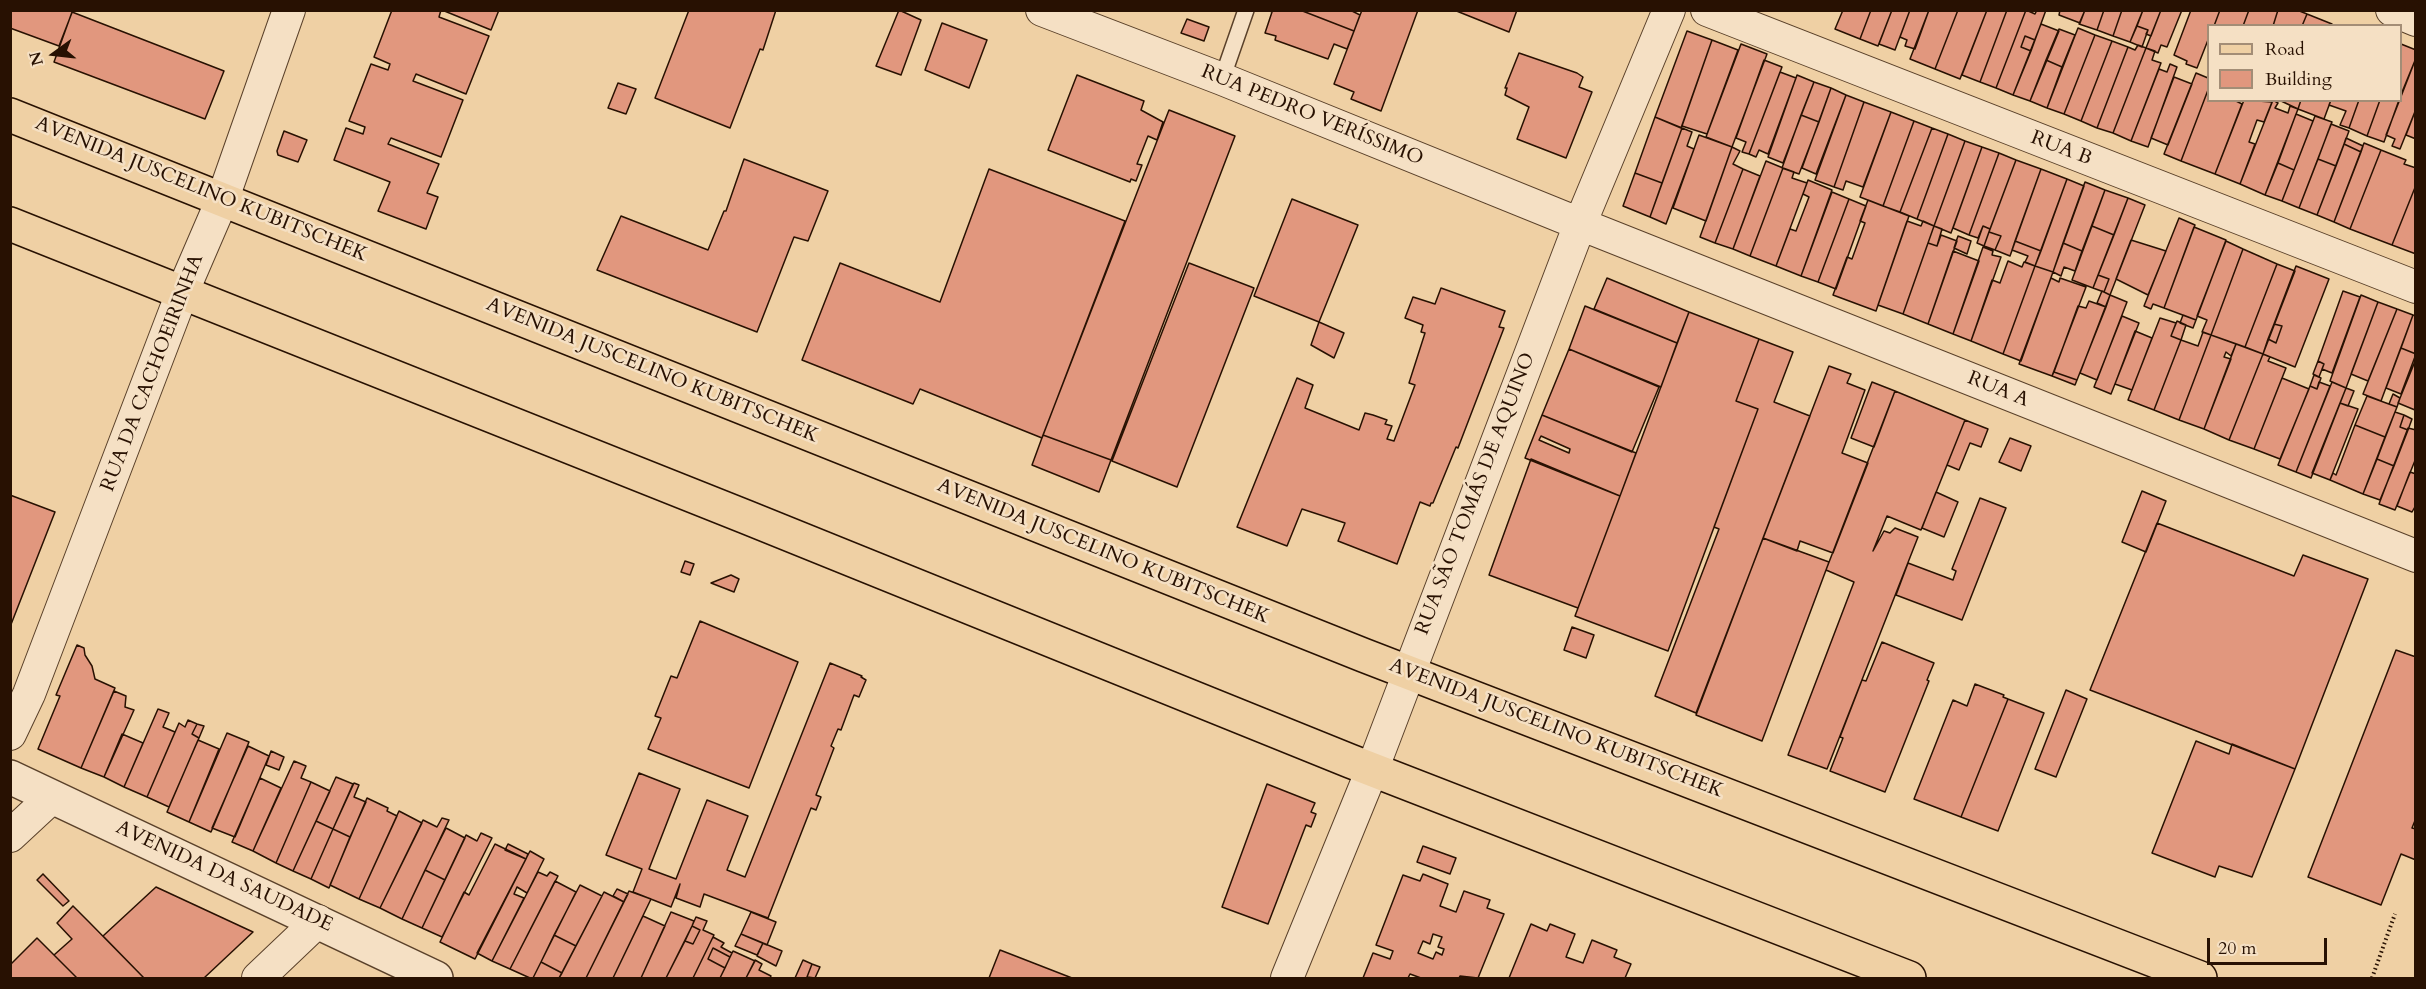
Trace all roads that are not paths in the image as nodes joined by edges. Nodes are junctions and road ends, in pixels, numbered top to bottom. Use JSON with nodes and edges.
{"nodes":[{"id":1,"x":289,"y":10,"type":"edge"},
{"id":2,"x":1042,"y":10,"type":"edge"},
{"id":3,"x":1246,"y":10,"type":"edge"},
{"id":4,"x":1669,"y":10,"type":"edge"},
{"id":5,"x":1707,"y":10,"type":"edge"},
{"id":6,"x":2392,"y":10,"type":"edge"},
{"id":7,"x":2415,"y":20,"type":"edge"},
{"id":8,"x":1222,"y":79,"type":"junction"},
{"id":9,"x":10,"y":115,"type":"edge"},
{"id":10,"x":223,"y":198,"type":"junction"},
{"id":11,"x":10,"y":224,"type":"edge"},
{"id":12,"x":1580,"y":224,"type":"junction"},
{"id":13,"x":2415,"y":287,"type":"edge"},
{"id":14,"x":182,"y":293,"type":"junction"},
{"id":15,"x":2415,"y":556,"type":"edge"},
{"id":16,"x":1408,"y":672,"type":"junction"},
{"id":17,"x":10,"y":734,"type":"edge"},
{"id":18,"x":1372,"y":770,"type":"junction"},
{"id":19,"x":10,"y":777,"type":"edge"},
{"id":20,"x":52,"y":797,"type":"junction"},
{"id":21,"x":10,"y":836,"type":"edge"},
{"id":22,"x":318,"y":921,"type":"junction"},
{"id":23,"x":258,"y":978,"type":"edge"},
{"id":24,"x":436,"y":978,"type":"edge"},
{"id":25,"x":1287,"y":978,"type":"edge"},
{"id":26,"x":1909,"y":978,"type":"edge"},
{"id":27,"x":2200,"y":978,"type":"edge"}],
"edges":[{"from":1,"to":10,"type":"street","name":"RUA DA CACHOEIRINHA"},
{"from":2,"to":8,"type":"street","name":"RUA PEDRO VERÍSSIMO"},
{"from":3,"to":8,"type":"lane"},
{"from":4,"to":12,"type":"street","name":"RUA SÃO TOMÁS DE AQUINO"},
{"from":5,"to":13,"type":"street","name":"RUA B"},
{"from":6,"to":7,"type":"street"},
{"from":8,"to":12,"type":"street","name":"RUA PEDRO VERÍSSIMO"},
{"from":9,"to":10,"type":"main road","name":"AVENIDA JUSCELINO KUBITSCHEK"},
{"from":10,"to":14,"type":"street","name":"RUA DA CACHOEIRINHA"},
{"from":10,"to":16,"type":"main road","name":"AVENIDA JUSCELINO KUBITSCHEK"},
{"from":11,"to":14,"type":"main road"},
{"from":12,"to":15,"type":"street","name":"RUA A"},
{"from":12,"to":16,"type":"street","name":"RUA SÃO TOMÁS DE AQUINO"},
{"from":14,"to":17,"type":"street","name":"RUA DA CACHOEIRINHA"},
{"from":14,"to":18,"type":"main road"},
{"from":16,"to":18,"type":"street","name":"RUA SÃO TOMÁS DE AQUINO"},
{"from":16,"to":27,"type":"main road","name":"AVENIDA JUSCELINO KUBITSCHEK"},
{"from":18,"to":25,"type":"street","name":"RUA SÃO TOMÁS DE AQUINO"},
{"from":18,"to":26,"type":"main road"},
{"from":19,"to":20,"type":"street","name":"AVENIDA DA SAUDADE"},
{"from":20,"to":21,"type":"street"},
{"from":20,"to":22,"type":"street","name":"AVENIDA DA SAUDADE"},
{"from":22,"to":23,"type":"street"},
{"from":22,"to":24,"type":"street","name":"AVENIDA DA SAUDADE"}]}
